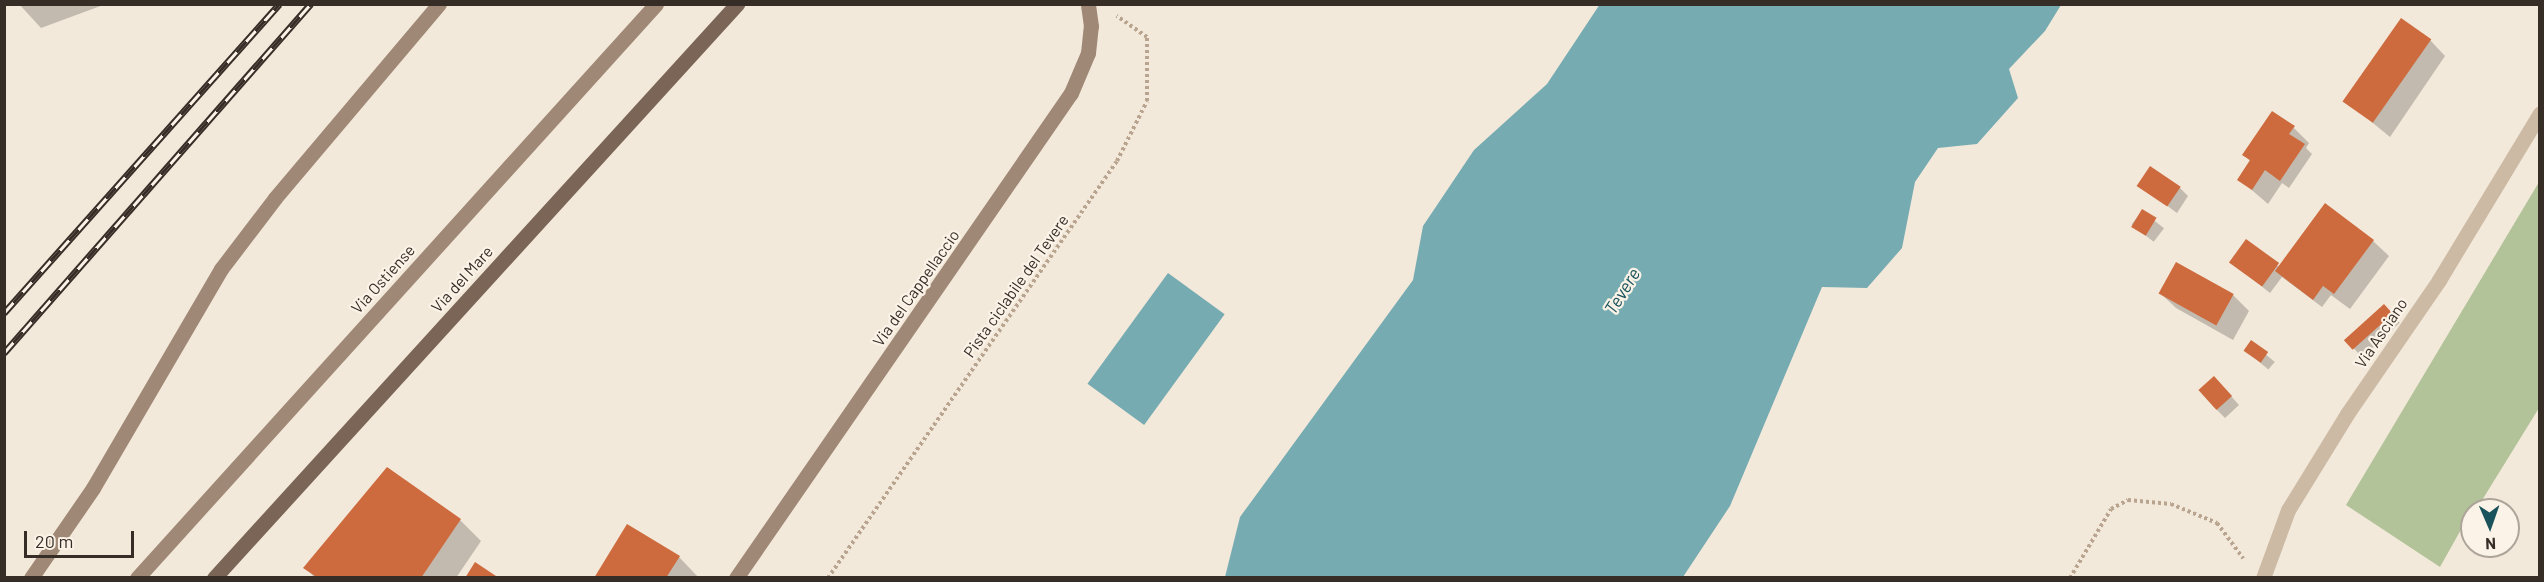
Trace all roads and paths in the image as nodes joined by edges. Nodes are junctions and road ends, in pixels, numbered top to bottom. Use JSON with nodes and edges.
{"nodes":[{"id":1,"x":439,"y":4,"type":"edge"},
{"id":2,"x":656,"y":4,"type":"edge"},
{"id":3,"x":737,"y":4,"type":"edge"},
{"id":4,"x":1088,"y":4,"type":"edge"},
{"id":5,"x":1111,"y":11,"type":"dead end"},
{"id":6,"x":2540,"y":113,"type":"edge"},
{"id":7,"x":2244,"y":560,"type":"dead end"},
{"id":8,"x":31,"y":578,"type":"edge"},
{"id":9,"x":136,"y":578,"type":"edge"},
{"id":10,"x":214,"y":578,"type":"edge"},
{"id":11,"x":736,"y":578,"type":"edge"},
{"id":12,"x":828,"y":578,"type":"edge"},
{"id":13,"x":2070,"y":578,"type":"edge"},
{"id":14,"x":2263,"y":578,"type":"edge"}],
"edges":[{"from":1,"to":8,"type":"main road"},
{"from":2,"to":9,"type":"main road","name":"Via Ostiense"},
{"from":3,"to":10,"type":"main road","name":"Via del Mare"},
{"from":4,"to":11,"type":"main road","name":"Via del Cappellaccio"},
{"from":5,"to":12,"type":"path","name":"Pista ciclabile del Tevere"},
{"from":6,"to":14,"type":"street","name":"Via Asciano"},
{"from":7,"to":13,"type":"path"}]}
